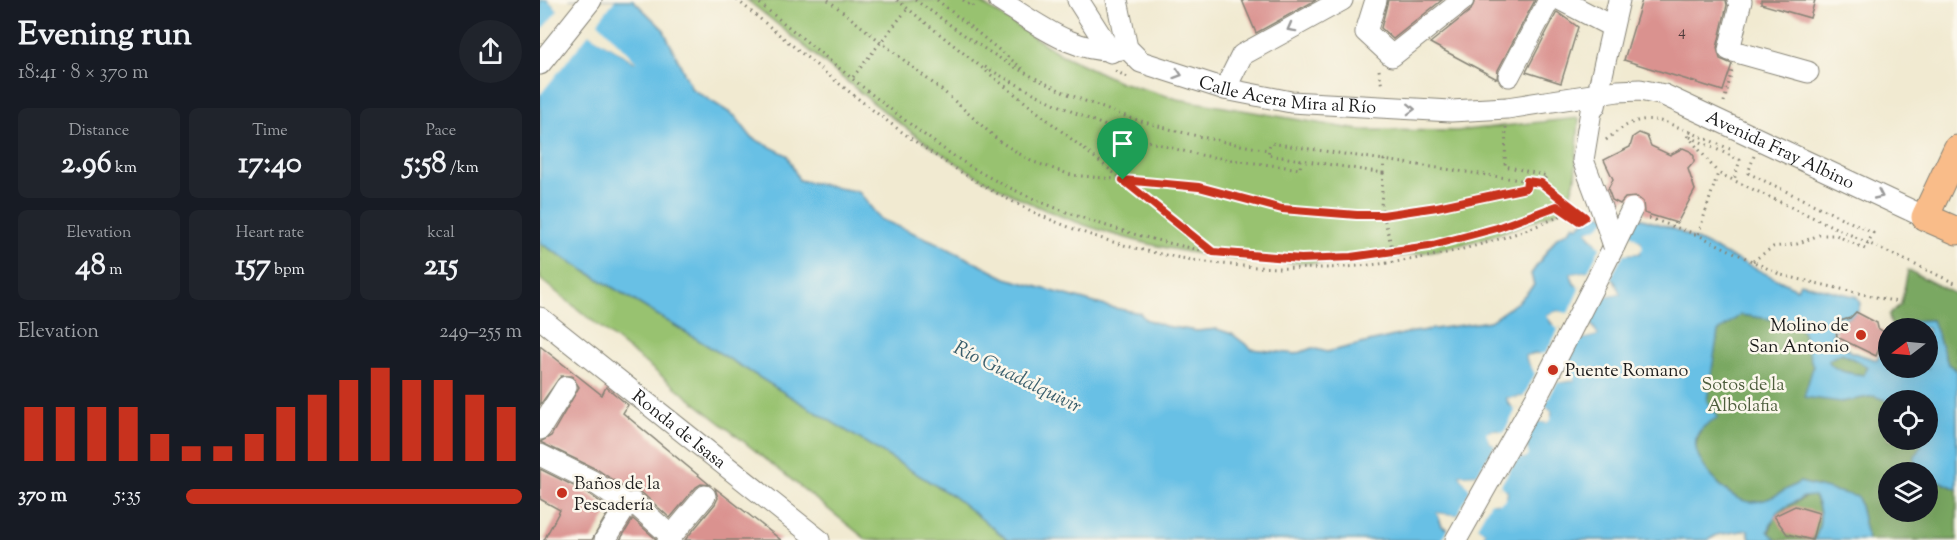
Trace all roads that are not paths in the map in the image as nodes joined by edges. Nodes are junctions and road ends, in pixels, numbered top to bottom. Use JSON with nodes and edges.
{"nodes":[{"id":1,"x":591,"y":0,"type":"edge"},
{"id":2,"x":999,"y":0,"type":"edge"},
{"id":3,"x":1078,"y":0,"type":"edge"},
{"id":4,"x":1117,"y":0,"type":"edge"},
{"id":5,"x":1342,"y":0,"type":"edge"},
{"id":6,"x":1376,"y":0,"type":"edge"},
{"id":7,"x":1463,"y":0,"type":"edge"},
{"id":8,"x":1549,"y":0,"type":"edge"},
{"id":9,"x":1561,"y":0,"type":"edge"},
{"id":10,"x":1619,"y":0,"type":"edge"},
{"id":11,"x":1738,"y":0,"type":"edge"},
{"id":12,"x":1611,"y":26,"type":"junction"},
{"id":13,"x":1119,"y":50,"type":"junction"},
{"id":14,"x":540,"y":64,"type":"edge"},
{"id":15,"x":1808,"y":72,"type":"dead end"},
{"id":16,"x":1509,"y":76,"type":"dead end"},
{"id":17,"x":1225,"y":89,"type":"junction"},
{"id":18,"x":1597,"y":94,"type":"junction"},
{"id":19,"x":1957,"y":149,"type":"edge"},
{"id":20,"x":1636,"y":212,"type":"road end"},
{"id":21,"x":1925,"y":217,"type":"junction"},
{"id":22,"x":1957,"y":231,"type":"edge"},
{"id":23,"x":1614,"y":246,"type":"junction"},
{"id":24,"x":540,"y":318,"type":"edge"},
{"id":25,"x":566,"y":387,"type":"dead end"},
{"id":26,"x":541,"y":426,"type":"edge"},
{"id":27,"x":540,"y":455,"type":"edge"},
{"id":28,"x":705,"y":496,"type":"dead end"},
{"id":29,"x":627,"y":505,"type":"junction"},
{"id":30,"x":670,"y":538,"type":"edge"},
{"id":31,"x":605,"y":540,"type":"edge"},
{"id":32,"x":819,"y":540,"type":"edge"},
{"id":33,"x":1456,"y":540,"type":"edge"}],
"edges":[{"from":1,"to":14,"type":"street"},
{"from":2,"to":13,"type":"street","name":"Calle Acera Mira al Río"},
{"from":3,"to":13,"type":"street"},
{"from":4,"to":13,"type":"street"},
{"from":5,"to":17,"type":"street","one_way":true},
{"from":6,"to":7,"type":"street"},
{"from":8,"to":16,"type":"street"},
{"from":9,"to":12,"type":"street"},
{"from":10,"to":12,"type":"street"},
{"from":11,"to":15,"type":"street"},
{"from":12,"to":18,"type":"street"},
{"from":13,"to":17,"type":"street","name":"Calle Acera Mira al Río","one_way":true},
{"from":17,"to":18,"type":"street","name":"Calle Acera Mira al Río","one_way":true},
{"from":18,"to":21,"type":"street","name":"Avenida Fray Albino","one_way":true},
{"from":18,"to":23,"type":"street","bridge":true},
{"from":19,"to":21,"type":"main road"},
{"from":20,"to":23,"type":"street","bridge":true},
{"from":21,"to":22,"type":"main road","name":"Avenida Fray Albino"},
{"from":23,"to":33,"type":"street"},
{"from":24,"to":32,"type":"street","name":"Ronda de Isasa"},
{"from":25,"to":26,"type":"street"},
{"from":27,"to":29,"type":"street"},
{"from":28,"to":30,"type":"street"},
{"from":29,"to":30,"type":"street"},
{"from":29,"to":31,"type":"street"}]}
